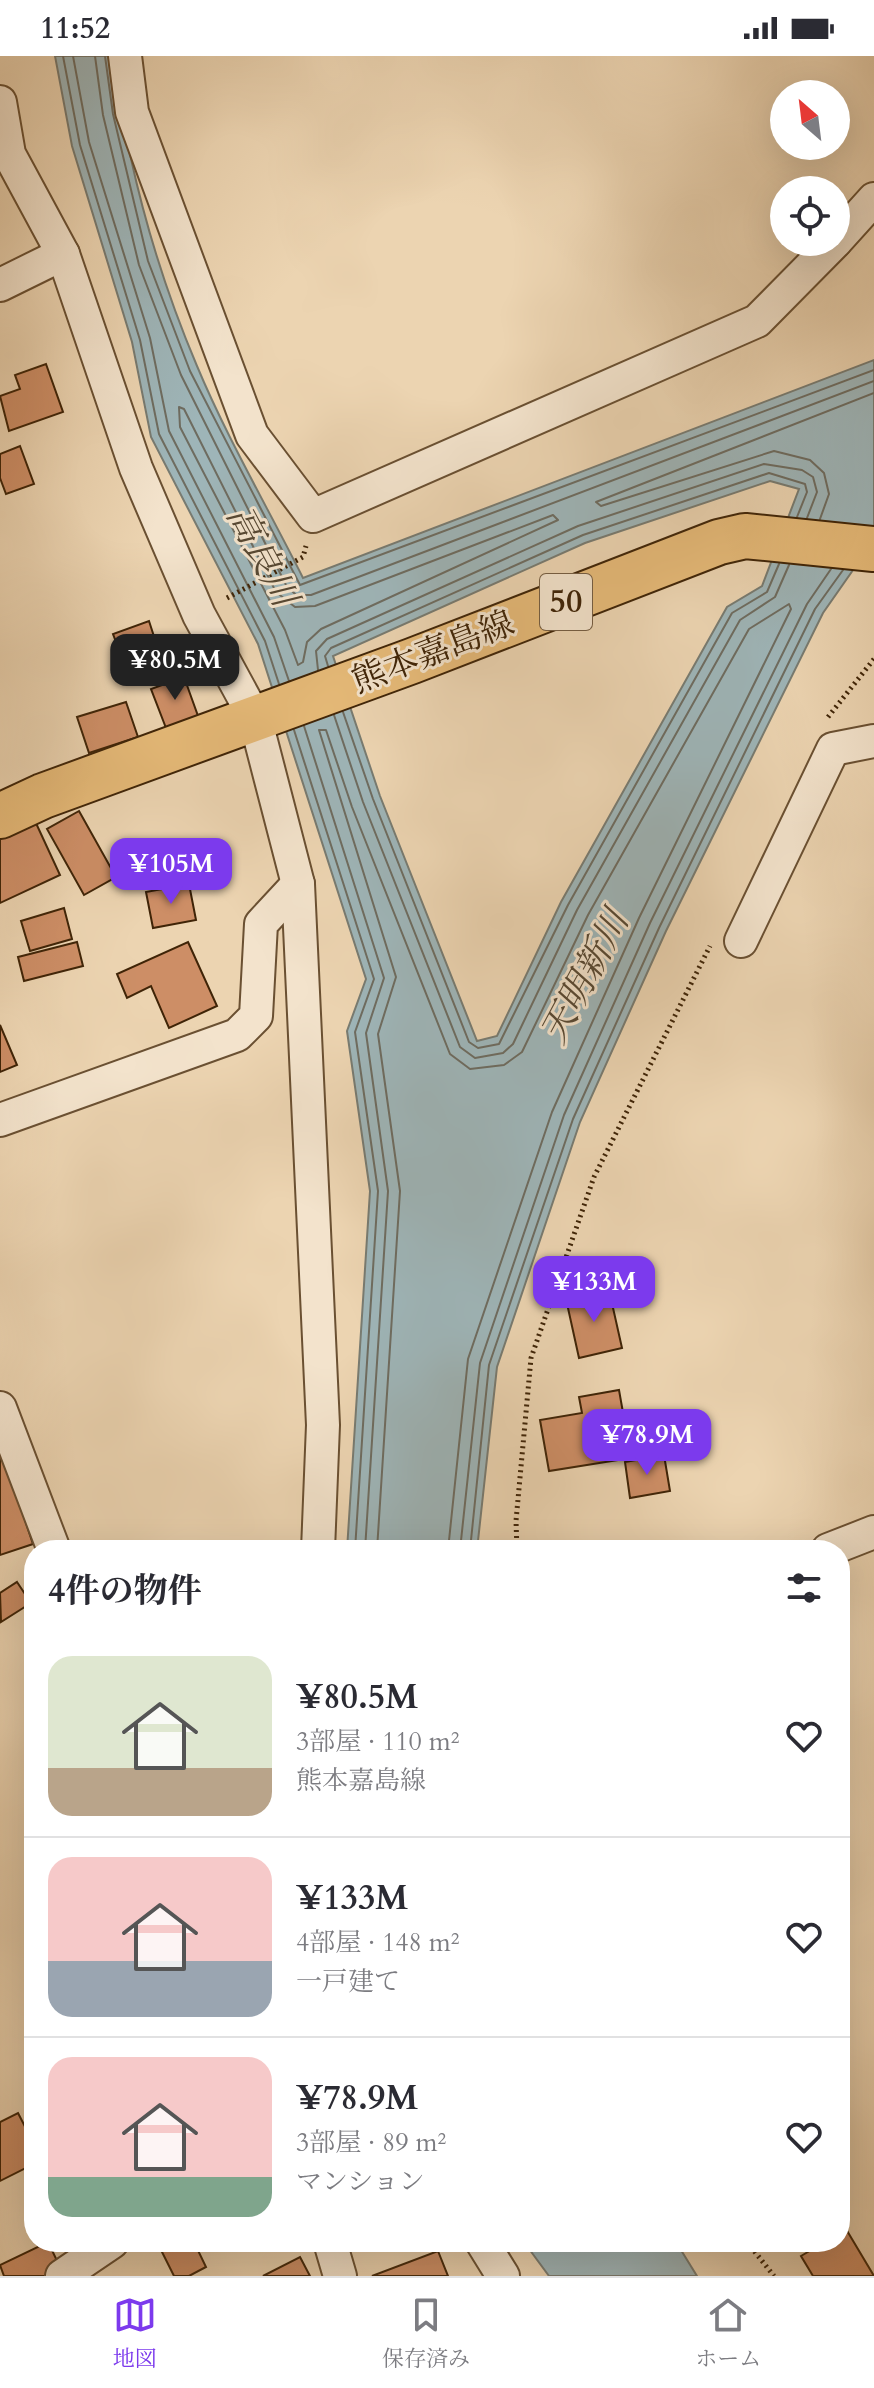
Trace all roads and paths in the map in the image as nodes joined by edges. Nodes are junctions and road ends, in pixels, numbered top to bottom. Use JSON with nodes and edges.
{"nodes":[{"id":1,"x":125,"y":56,"type":"edge"},
{"id":2,"x":0,"y":102,"type":"edge"},
{"id":3,"x":874,"y":199,"type":"edge"},
{"id":4,"x":850,"y":226,"type":"edge"},
{"id":5,"x":63,"y":254,"type":"junction"},
{"id":6,"x":822,"y":256,"type":"edge"},
{"id":7,"x":0,"y":285,"type":"edge"},
{"id":8,"x":313,"y":516,"type":"junction"},
{"id":9,"x":874,"y":549,"type":"edge"},
{"id":10,"x":199,"y":615,"type":"junction"},
{"id":11,"x":874,"y":659,"type":"edge"},
{"id":12,"x":260,"y":716,"type":"junction"},
{"id":13,"x":820,"y":727,"type":"dead end"},
{"id":14,"x":874,"y":741,"type":"edge"},
{"id":15,"x":0,"y":816,"type":"edge"},
{"id":16,"x":298,"y":884,"type":"junction"},
{"id":17,"x":727,"y":940,"type":"joint"},
{"id":18,"x":0,"y":1120,"type":"edge"},
{"id":19,"x":0,"y":1408,"type":"edge"},
{"id":20,"x":874,"y":1532,"type":"edge"},
{"id":21,"x":50,"y":1540,"type":"edge"},
{"id":22,"x":318,"y":1540,"type":"edge"},
{"id":23,"x":517,"y":1540,"type":"edge"},
{"id":24,"x":850,"y":1541,"type":"edge"},
{"id":25,"x":97,"y":2252,"type":"edge"},
{"id":26,"x":333,"y":2252,"type":"edge"},
{"id":27,"x":488,"y":2252,"type":"edge"},
{"id":28,"x":755,"y":2252,"type":"edge"},
{"id":29,"x":62,"y":2276,"type":"edge"},
{"id":30,"x":340,"y":2276,"type":"edge"},
{"id":31,"x":503,"y":2276,"type":"edge"},
{"id":32,"x":774,"y":2276,"type":"edge"}],
"edges":[{"from":1,"to":8,"type":"street"},
{"from":2,"to":5,"type":"street"},
{"from":3,"to":4,"type":"street"},
{"from":5,"to":7,"type":"street"},
{"from":5,"to":10,"type":"street"},
{"from":6,"to":8,"type":"street"},
{"from":8,"to":10,"type":"path"},
{"from":9,"to":12,"type":"main road","name":"熊本嘉島線","number":"50"},
{"from":10,"to":12,"type":"street"},
{"from":11,"to":13,"type":"path"},
{"from":12,"to":15,"type":"main road","name":"熊本嘉島線","number":"50"},
{"from":12,"to":16,"type":"street"},
{"from":14,"to":17,"type":"street"},
{"from":16,"to":18,"type":"street"},
{"from":16,"to":22,"type":"street"},
{"from":17,"to":23,"type":"path"},
{"from":19,"to":21,"type":"street"},
{"from":20,"to":24,"type":"street"},
{"from":25,"to":29,"type":"street"},
{"from":26,"to":30,"type":"street"},
{"from":27,"to":31,"type":"street"},
{"from":28,"to":32,"type":"path"}]}
